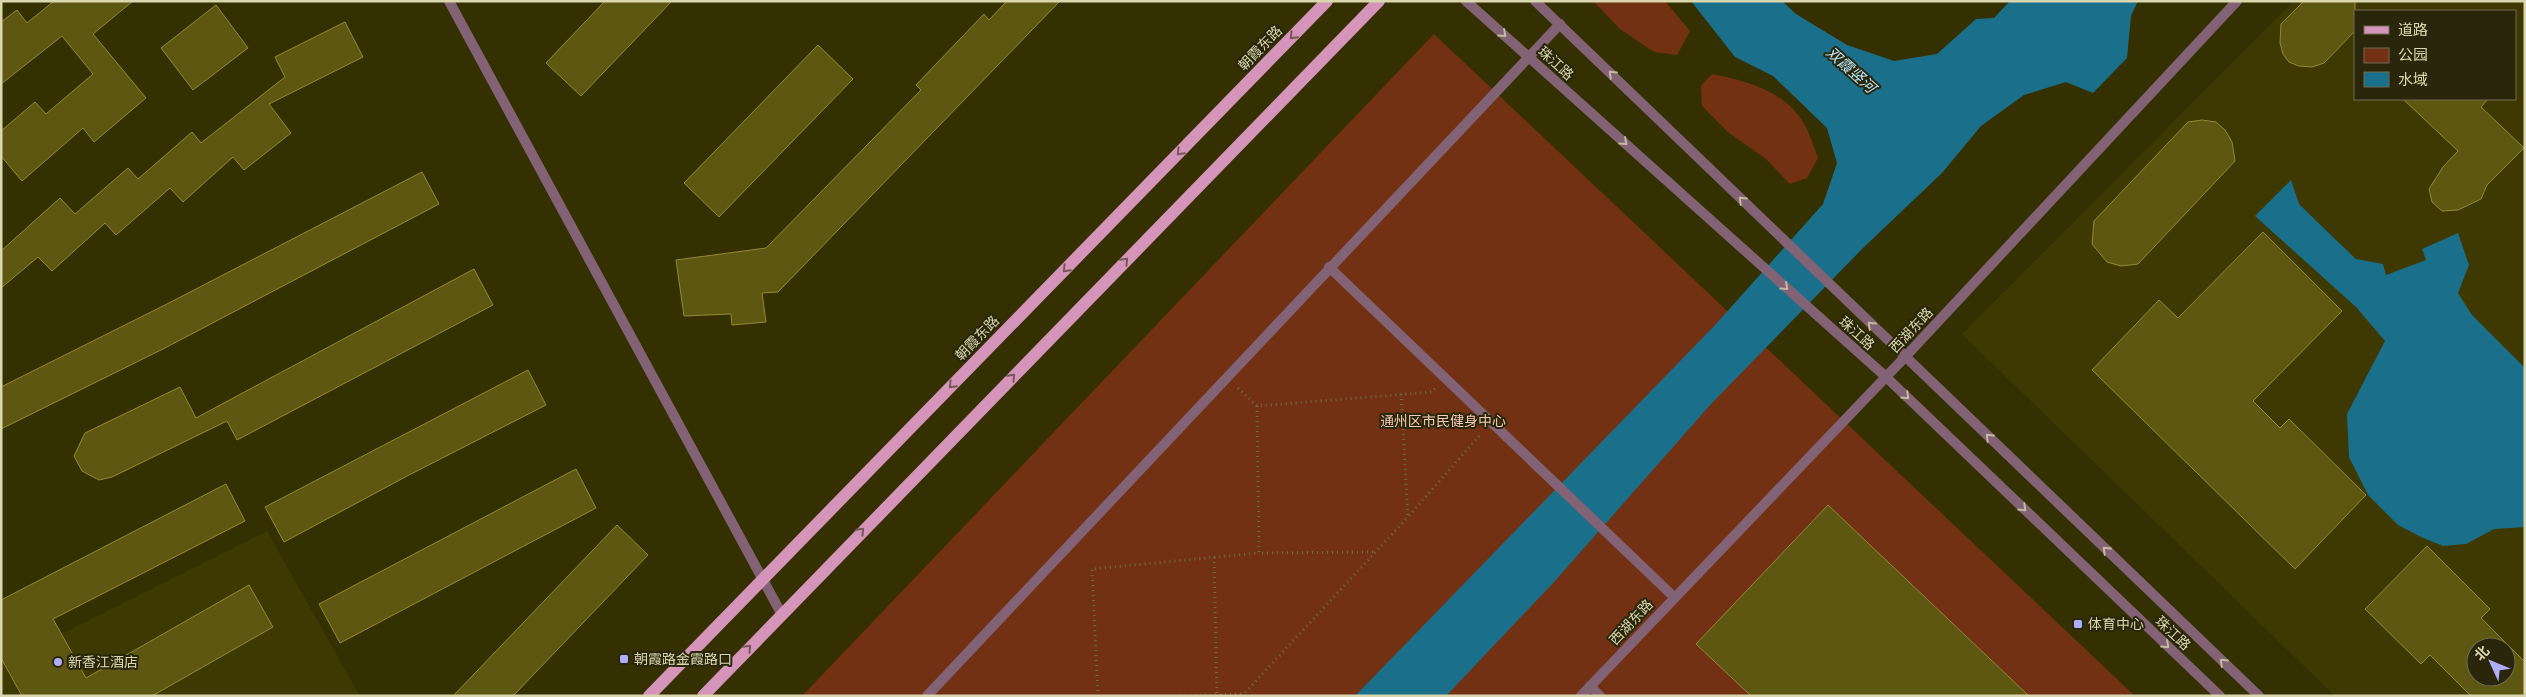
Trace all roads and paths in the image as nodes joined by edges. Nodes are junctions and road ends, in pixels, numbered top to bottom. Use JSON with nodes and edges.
{"nodes":[{"id":1,"x":449,"y":1,"type":"edge"},
{"id":2,"x":1327,"y":1,"type":"edge"},
{"id":3,"x":1379,"y":1,"type":"edge"},
{"id":4,"x":1466,"y":1,"type":"edge"},
{"id":5,"x":1535,"y":1,"type":"edge"},
{"id":6,"x":2237,"y":1,"type":"edge"},
{"id":7,"x":1560,"y":24,"type":"junction"},
{"id":8,"x":1329,"y":267,"type":"junction"},
{"id":9,"x":1905,"y":357,"type":"junction"},
{"id":10,"x":1443,"y":374,"type":"junction"},
{"id":11,"x":1885,"y":376,"type":"junction"},
{"id":12,"x":1228,"y":379,"type":"junction"},
{"id":13,"x":1401,"y":394,"type":"junction"},
{"id":14,"x":1257,"y":406,"type":"junction"},
{"id":15,"x":1491,"y":422,"type":"junction"},
{"id":16,"x":1408,"y":517,"type":"junction"},
{"id":17,"x":1376,"y":552,"type":"junction"},
{"id":18,"x":1259,"y":553,"type":"junction"},
{"id":19,"x":1214,"y":557,"type":"junction"},
{"id":20,"x":762,"y":579,"type":"junction"},
{"id":21,"x":1674,"y":597,"type":"junction"},
{"id":22,"x":782,"y":613,"type":"junction"},
{"id":23,"x":1590,"y":686,"type":"junction"},
{"id":24,"x":1217,"y":695,"type":"edge"},
{"id":25,"x":1242,"y":695,"type":"edge"},
{"id":26,"x":649,"y":696,"type":"edge"},
{"id":27,"x":703,"y":696,"type":"edge"},
{"id":28,"x":927,"y":696,"type":"edge"},
{"id":29,"x":1098,"y":696,"type":"edge"},
{"id":30,"x":1175,"y":696,"type":"edge"},
{"id":31,"x":1581,"y":696,"type":"edge"},
{"id":32,"x":1600,"y":696,"type":"edge"},
{"id":33,"x":2220,"y":696,"type":"edge"},
{"id":34,"x":2259,"y":696,"type":"edge"}],
"edges":[{"from":1,"to":20,"type":"street"},
{"from":2,"to":20,"type":"main road","name":"朝霞东路","one_way":true},
{"from":22,"to":3,"type":"main road","one_way":true},
{"from":4,"to":11,"type":"street","name":"珠江路","one_way":true},
{"from":5,"to":7,"type":"street","name":"珠江路"},
{"from":6,"to":9,"type":"street","name":"西湖东路"},
{"from":7,"to":8,"type":"street"},
{"from":9,"to":7,"type":"street","name":"珠江路","one_way":true},
{"from":8,"to":10,"type":"street"},
{"from":8,"to":12,"type":"street"},
{"from":9,"to":11,"type":"street","name":"西湖东路"},
{"from":34,"to":9,"type":"street","name":"珠江路","one_way":true},
{"from":10,"to":13,"type":"path"},
{"from":10,"to":15,"type":"street"},
{"from":11,"to":21,"type":"street","name":"西湖东路"},
{"from":11,"to":33,"type":"street","name":"珠江路","one_way":true},
{"from":12,"to":14,"type":"path"},
{"from":12,"to":28,"type":"street"},
{"from":13,"to":14,"type":"path"},
{"from":13,"to":16,"type":"path"},
{"from":14,"to":18,"type":"path"},
{"from":15,"to":16,"type":"path"},
{"from":15,"to":21,"type":"street"},
{"from":16,"to":17,"type":"path"},
{"from":17,"to":18,"type":"path"},
{"from":17,"to":25,"type":"path"},
{"from":18,"to":19,"type":"path"},
{"from":19,"to":24,"type":"path"},
{"from":19,"to":29,"type":"path"},
{"from":20,"to":22,"type":"street"},
{"from":20,"to":26,"type":"main road","name":"朝霞东路"},
{"from":21,"to":23,"type":"street","name":"西湖东路"},
{"from":27,"to":22,"type":"main road","one_way":true},
{"from":23,"to":31,"type":"street","name":"西湖东路"},
{"from":23,"to":32,"type":"street"},
{"from":24,"to":25,"type":"path"},
{"from":24,"to":30,"type":"path"}]}
